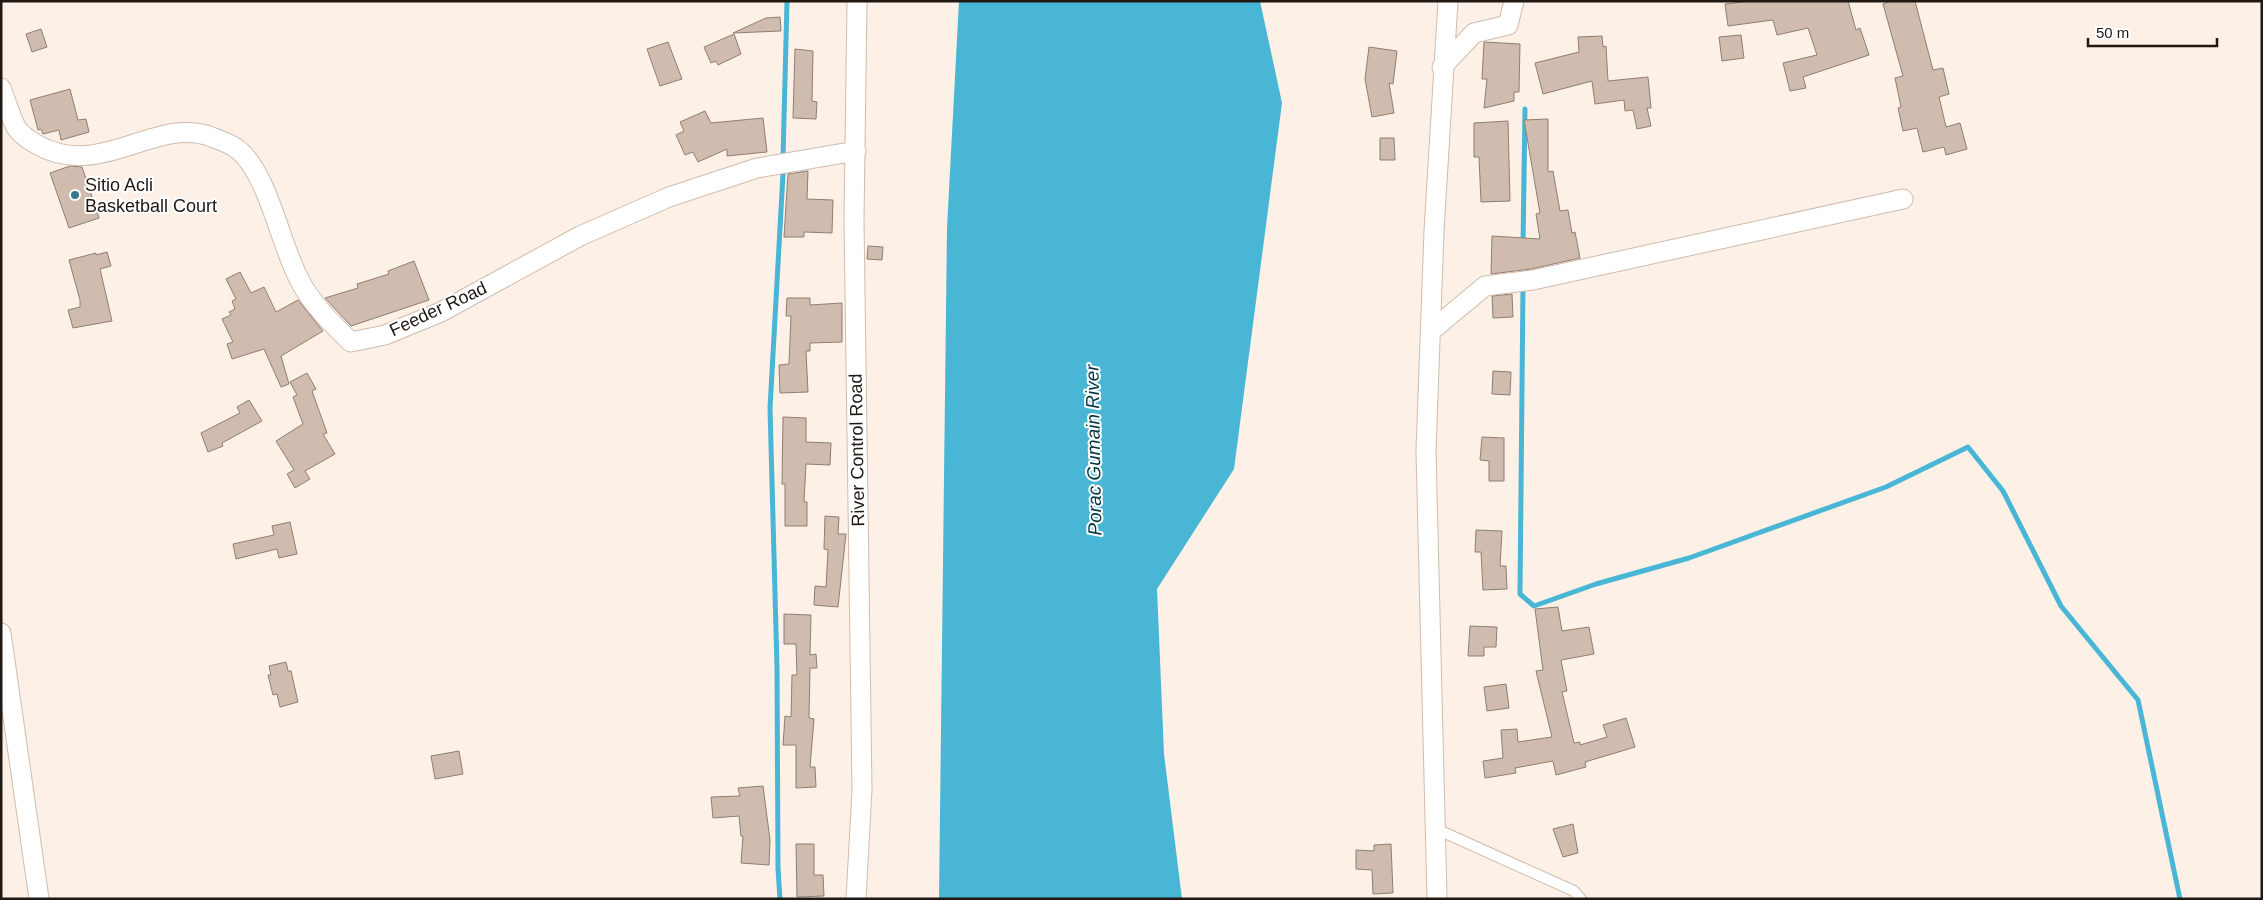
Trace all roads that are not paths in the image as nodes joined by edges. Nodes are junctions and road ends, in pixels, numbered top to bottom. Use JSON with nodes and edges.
{"nodes":[{"id":1,"x":857,"y":1,"type":"edge"},
{"id":2,"x":1514,"y":1,"type":"edge"},
{"id":3,"x":1448,"y":2,"type":"edge"},
{"id":4,"x":1442,"y":67,"type":"junction"},
{"id":5,"x":1,"y":88,"type":"edge"},
{"id":6,"x":856,"y":151,"type":"junction"},
{"id":7,"x":1903,"y":199,"type":"dead end"},
{"id":8,"x":1431,"y":331,"type":"junction"},
{"id":9,"x":1,"y":633,"type":"edge"},
{"id":10,"x":1434,"y":828,"type":"junction"},
{"id":11,"x":39,"y":899,"type":"edge"},
{"id":12,"x":856,"y":899,"type":"edge"},
{"id":13,"x":1437,"y":899,"type":"edge"},
{"id":14,"x":1581,"y":899,"type":"edge"}],
"edges":[{"from":1,"to":6,"type":"street","name":"River Control Road"},
{"from":2,"to":4,"type":"street"},
{"from":3,"to":4,"type":"street"},
{"from":4,"to":8,"type":"street"},
{"from":5,"to":6,"type":"street","name":"Feeder Road"},
{"from":6,"to":12,"type":"street","name":"River Control Road"},
{"from":7,"to":8,"type":"street"},
{"from":8,"to":10,"type":"street"},
{"from":9,"to":11,"type":"street"},
{"from":10,"to":13,"type":"street"},
{"from":10,"to":14,"type":"lane"}]}
